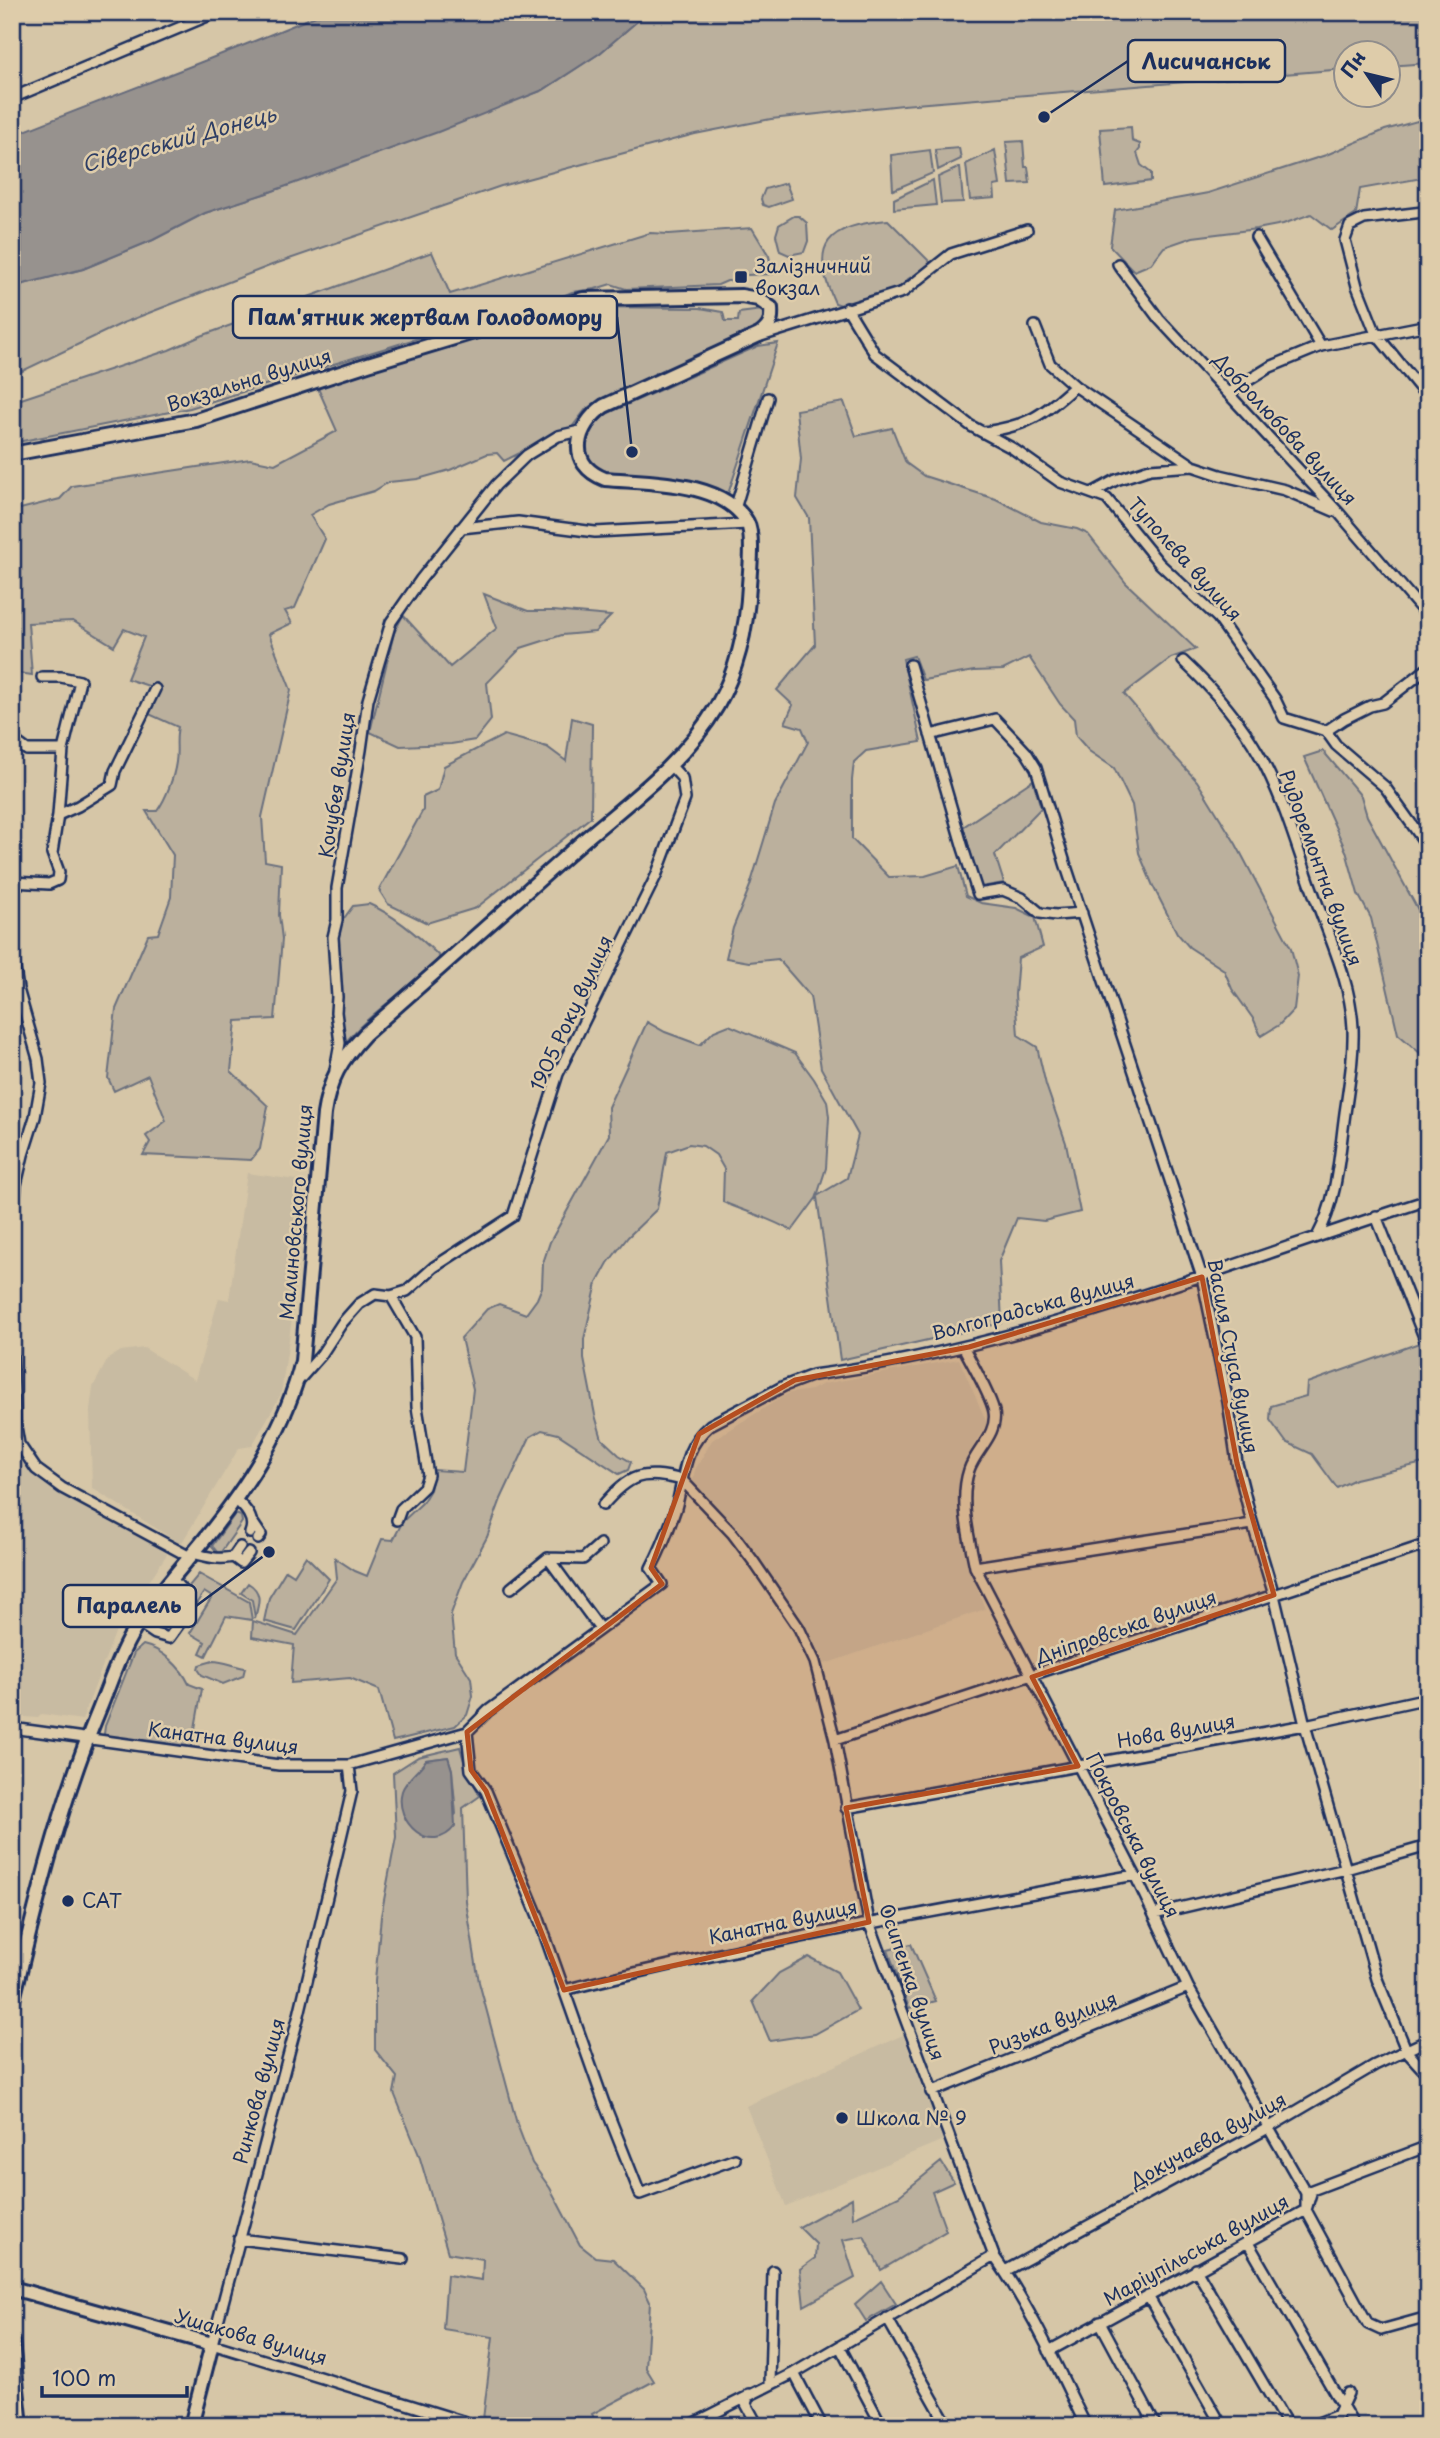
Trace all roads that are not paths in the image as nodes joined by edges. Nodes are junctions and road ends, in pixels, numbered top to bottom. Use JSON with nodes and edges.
{"nodes":[{"id":1,"x":217,"y":12,"type":"edge"},
{"id":2,"x":12,"y":98,"type":"edge"},
{"id":3,"x":1423,"y":212,"type":"dead end"},
{"id":4,"x":1027,"y":230,"type":"dead end"},
{"id":5,"x":1256,"y":237,"type":"dead end"},
{"id":6,"x":1118,"y":264,"type":"dead end"},
{"id":7,"x":847,"y":307,"type":"junction"},
{"id":8,"x":1428,"y":325,"type":"edge"},
{"id":9,"x":1034,"y":326,"type":"dead end"},
{"id":10,"x":1377,"y":334,"type":"junction"},
{"id":11,"x":747,"y":341,"type":"junction"},
{"id":12,"x":1321,"y":346,"type":"junction"},
{"id":13,"x":1075,"y":386,"type":"junction"},
{"id":14,"x":1228,"y":393,"type":"junction"},
{"id":15,"x":768,"y":398,"type":"dead end"},
{"id":16,"x":1428,"y":398,"type":"edge"},
{"id":17,"x":580,"y":431,"type":"junction"},
{"id":18,"x":984,"y":432,"type":"junction"},
{"id":19,"x":12,"y":454,"type":"edge"},
{"id":20,"x":1192,"y":466,"type":"junction"},
{"id":21,"x":1092,"y":493,"type":"junction"},
{"id":22,"x":735,"y":509,"type":"junction"},
{"id":23,"x":1339,"y":513,"type":"junction"},
{"id":24,"x":748,"y":524,"type":"junction"},
{"id":25,"x":461,"y":528,"type":"junction"},
{"id":26,"x":1428,"y":617,"type":"edge"},
{"id":27,"x":1183,"y":662,"type":"dead end"},
{"id":28,"x":910,"y":665,"type":"dead end"},
{"id":29,"x":1428,"y":668,"type":"edge"},
{"id":30,"x":42,"y":677,"type":"dead end"},
{"id":31,"x":155,"y":689,"type":"dead end"},
{"id":32,"x":1326,"y":731,"type":"junction"},
{"id":33,"x":930,"y":735,"type":"junction"},
{"id":34,"x":12,"y":739,"type":"edge"},
{"id":35,"x":63,"y":750,"type":"junction"},
{"id":36,"x":670,"y":765,"type":"junction"},
{"id":37,"x":58,"y":815,"type":"junction"},
{"id":38,"x":1428,"y":847,"type":"edge"},
{"id":39,"x":12,"y":882,"type":"edge"},
{"id":40,"x":1082,"y":913,"type":"junction"},
{"id":41,"x":12,"y":950,"type":"edge"},
{"id":42,"x":335,"y":1072,"type":"junction"},
{"id":43,"x":1428,"y":1200,"type":"edge"},
{"id":44,"x":1376,"y":1216,"type":"junction"},
{"id":45,"x":12,"y":1227,"type":"edge"},
{"id":46,"x":1317,"y":1237,"type":"junction"},
{"id":47,"x":1202,"y":1277,"type":"junction"},
{"id":48,"x":391,"y":1296,"type":"junction"},
{"id":49,"x":12,"y":1344,"type":"edge"},
{"id":50,"x":1428,"y":1347,"type":"edge"},
{"id":51,"x":964,"y":1348,"type":"junction"},
{"id":52,"x":297,"y":1382,"type":"junction"},
{"id":53,"x":13,"y":1421,"type":"edge"},
{"id":54,"x":682,"y":1480,"type":"junction"},
{"id":55,"x":235,"y":1499,"type":"junction"},
{"id":56,"x":603,"y":1505,"type":"dead end"},
{"id":57,"x":397,"y":1520,"type":"dead end"},
{"id":58,"x":1252,"y":1524,"type":"junction"},
{"id":59,"x":254,"y":1536,"type":"dead end"},
{"id":60,"x":600,"y":1544,"type":"dead end"},
{"id":61,"x":1428,"y":1544,"type":"edge"},
{"id":62,"x":244,"y":1550,"type":"dead end"},
{"id":63,"x":192,"y":1555,"type":"junction"},
{"id":64,"x":548,"y":1558,"type":"junction"},
{"id":65,"x":975,"y":1567,"type":"junction"},
{"id":66,"x":172,"y":1579,"type":"junction"},
{"id":67,"x":511,"y":1588,"type":"dead end"},
{"id":68,"x":1274,"y":1595,"type":"junction"},
{"id":69,"x":139,"y":1623,"type":"junction"},
{"id":70,"x":600,"y":1629,"type":"junction"},
{"id":71,"x":1032,"y":1677,"type":"junction"},
{"id":72,"x":1428,"y":1698,"type":"edge"},
{"id":73,"x":1306,"y":1726,"type":"junction"},
{"id":74,"x":12,"y":1728,"type":"edge"},
{"id":75,"x":467,"y":1731,"type":"junction"},
{"id":76,"x":87,"y":1738,"type":"junction"},
{"id":77,"x":835,"y":1740,"type":"junction"},
{"id":78,"x":349,"y":1765,"type":"junction"},
{"id":79,"x":1078,"y":1766,"type":"junction"},
{"id":80,"x":846,"y":1808,"type":"junction"},
{"id":81,"x":1428,"y":1846,"type":"edge"},
{"id":82,"x":1346,"y":1870,"type":"junction"},
{"id":83,"x":1135,"y":1875,"type":"junction"},
{"id":84,"x":1154,"y":1914,"type":"junction"},
{"id":85,"x":869,"y":1922,"type":"junction"},
{"id":86,"x":1188,"y":1987,"type":"junction"},
{"id":87,"x":564,"y":1990,"type":"junction"},
{"id":88,"x":12,"y":2004,"type":"edge"},
{"id":89,"x":1428,"y":2040,"type":"edge"},
{"id":90,"x":1407,"y":2052,"type":"junction"},
{"id":91,"x":1428,"y":2075,"type":"edge"},
{"id":92,"x":931,"y":2092,"type":"junction"},
{"id":93,"x":1268,"y":2127,"type":"junction"},
{"id":94,"x":1428,"y":2146,"type":"edge"},
{"id":95,"x":735,"y":2159,"type":"dead end"},
{"id":96,"x":1306,"y":2210,"type":"junction"},
{"id":97,"x":239,"y":2239,"type":"junction"},
{"id":98,"x":1247,"y":2241,"type":"junction"},
{"id":99,"x":994,"y":2256,"type":"junction"},
{"id":100,"x":402,"y":2259,"type":"dead end"},
{"id":101,"x":1196,"y":2269,"type":"junction"},
{"id":102,"x":773,"y":2271,"type":"dead end"},
{"id":103,"x":1004,"y":2271,"type":"junction"},
{"id":104,"x":12,"y":2288,"type":"edge"},
{"id":105,"x":1148,"y":2296,"type":"junction"},
{"id":106,"x":1428,"y":2317,"type":"edge"},
{"id":107,"x":887,"y":2318,"type":"junction"},
{"id":108,"x":1100,"y":2322,"type":"junction"},
{"id":109,"x":12,"y":2342,"type":"edge"},
{"id":110,"x":212,"y":2344,"type":"junction"},
{"id":111,"x":840,"y":2347,"type":"junction"},
{"id":112,"x":1049,"y":2351,"type":"junction"},
{"id":113,"x":793,"y":2373,"type":"junction"},
{"id":114,"x":770,"y":2384,"type":"junction"},
{"id":115,"x":1348,"y":2393,"type":"dead end"},
{"id":116,"x":750,"y":2395,"type":"junction"},
{"id":117,"x":1342,"y":2407,"type":"junction"},
{"id":118,"x":21,"y":2426,"type":"edge"},
{"id":119,"x":191,"y":2426,"type":"edge"},
{"id":120,"x":478,"y":2426,"type":"edge"},
{"id":121,"x":688,"y":2426,"type":"edge"},
{"id":122,"x":758,"y":2426,"type":"edge"},
{"id":123,"x":822,"y":2426,"type":"edge"},
{"id":124,"x":882,"y":2426,"type":"edge"},
{"id":125,"x":948,"y":2426,"type":"edge"},
{"id":126,"x":1086,"y":2426,"type":"edge"},
{"id":127,"x":1156,"y":2426,"type":"edge"},
{"id":128,"x":1222,"y":2426,"type":"edge"},
{"id":129,"x":1288,"y":2426,"type":"edge"},
{"id":130,"x":1311,"y":2426,"type":"edge"},
{"id":131,"x":1354,"y":2426,"type":"edge"}],
"edges":[{"from":1,"to":2,"type":"street"},
{"from":3,"to":10,"type":"street"},
{"from":4,"to":7,"type":"street"},
{"from":5,"to":12,"type":"street"},
{"from":6,"to":14,"type":"street","name":"Добролюбова вулиця"},
{"from":7,"to":11,"type":"street"},
{"from":7,"to":18,"type":"street","name":"Туполєва вулиця"},
{"from":8,"to":10,"type":"street"},
{"from":9,"to":13,"type":"street"},
{"from":10,"to":12,"type":"street"},
{"from":10,"to":16,"type":"street"},
{"from":11,"to":17,"type":"main road"},
{"from":11,"to":19,"type":"main road","name":"Вокзальна вулиця"},
{"from":12,"to":14,"type":"street"},
{"from":13,"to":18,"type":"street"},
{"from":13,"to":20,"type":"street"},
{"from":14,"to":23,"type":"street","name":"Добролюбова вулиця"},
{"from":15,"to":22,"type":"street"},
{"from":17,"to":22,"type":"main road"},
{"from":17,"to":25,"type":"street","name":"Кочубея вулиця"},
{"from":18,"to":21,"type":"street","name":"Туполєва вулиця"},
{"from":20,"to":21,"type":"street"},
{"from":20,"to":23,"type":"street"},
{"from":21,"to":32,"type":"street","name":"Туполєва вулиця"},
{"from":22,"to":24,"type":"main road"},
{"from":23,"to":26,"type":"street","name":"Добролюбова вулиця"},
{"from":24,"to":25,"type":"street"},
{"from":24,"to":36,"type":"main road","name":"Малиновського вулиця"},
{"from":25,"to":42,"type":"street","name":"Кочубея вулиця"},
{"from":27,"to":46,"type":"street","name":"Рудоремонтна вулиця"},
{"from":28,"to":33,"type":"street"},
{"from":29,"to":32,"type":"street"},
{"from":30,"to":35,"type":"street"},
{"from":31,"to":37,"type":"street"},
{"from":32,"to":38,"type":"street"},
{"from":33,"to":40,"type":"street"},
{"from":33,"to":40,"type":"street","name":"Василя Стуса вулиця"},
{"from":34,"to":35,"type":"street"},
{"from":35,"to":37,"type":"street"},
{"from":36,"to":42,"type":"main road","name":"Малиновського вулиця"},
{"from":36,"to":48,"type":"street","name":"1905 Року вулиця"},
{"from":37,"to":39,"type":"street"},
{"from":40,"to":47,"type":"street","name":"Василя Стуса вулиця"},
{"from":41,"to":45,"type":"street"},
{"from":42,"to":52,"type":"main road","name":"Малиновського вулиця"},
{"from":43,"to":44,"type":"street","name":"Волгоградська вулиця"},
{"from":44,"to":46,"type":"street","name":"Волгоградська вулиця"},
{"from":44,"to":50,"type":"street"},
{"from":46,"to":47,"type":"street","name":"Волгоградська вулиця"},
{"from":47,"to":51,"type":"street","name":"Волгоградська вулиця"},
{"from":47,"to":58,"type":"street","name":"Василя Стуса вулиця"},
{"from":48,"to":52,"type":"street","name":"1905 Року вулиця"},
{"from":48,"to":57,"type":"street"},
{"from":49,"to":53,"type":"street"},
{"from":51,"to":54,"type":"street","name":"Волгоградська вулиця"},
{"from":51,"to":65,"type":"street","name":"Покровська вулиця"},
{"from":52,"to":55,"type":"main road","name":"Малиновського вулиця"},
{"from":53,"to":63,"type":"street"},
{"from":54,"to":56,"type":"street"},
{"from":54,"to":70,"type":"street","name":"Канатна вулиця"},
{"from":54,"to":77,"type":"street","name":"Осипенка вулиця"},
{"from":55,"to":59,"type":"street"},
{"from":55,"to":63,"type":"main road","name":"Малиновського вулиця"},
{"from":58,"to":65,"type":"street"},
{"from":58,"to":68,"type":"street","name":"Василя Стуса вулиця"},
{"from":60,"to":64,"type":"street"},
{"from":61,"to":68,"type":"street","name":"Дніпровська вулиця"},
{"from":62,"to":63,"type":"street"},
{"from":63,"to":66,"type":"main road","name":"Малиновського вулиця"},
{"from":64,"to":67,"type":"street"},
{"from":64,"to":70,"type":"street"},
{"from":65,"to":71,"type":"street","name":"Покровська вулиця"},
{"from":66,"to":69,"type":"main road","name":"Малиновського вулиця"},
{"from":66,"to":69,"type":"street"},
{"from":68,"to":71,"type":"street","name":"Дніпровська вулиця"},
{"from":68,"to":73,"type":"street","name":"Василя Стуса вулиця"},
{"from":69,"to":76,"type":"main road","name":"Малиновського вулиця"},
{"from":70,"to":75,"type":"street","name":"Канатна вулиця"},
{"from":71,"to":77,"type":"street","name":"Дніпровська вулиця"},
{"from":71,"to":79,"type":"street","name":"Покровська вулиця"},
{"from":72,"to":73,"type":"street","name":"Нова вулиця"},
{"from":73,"to":79,"type":"street","name":"Нова вулиця"},
{"from":73,"to":82,"type":"street","name":"Василя Стуса вулиця"},
{"from":74,"to":76,"type":"street","name":"Канатна вулиця"},
{"from":75,"to":78,"type":"street","name":"Канатна вулиця"},
{"from":75,"to":87,"type":"street"},
{"from":76,"to":78,"type":"street","name":"Канатна вулиця"},
{"from":76,"to":88,"type":"main road","name":"Малиновського вулиця"},
{"from":77,"to":80,"type":"street","name":"Осипенка вулиця"},
{"from":78,"to":97,"type":"street","name":"Ринкова вулиця"},
{"from":79,"to":80,"type":"street","name":"Нова вулиця"},
{"from":79,"to":83,"type":"street","name":"Покровська вулиця"},
{"from":80,"to":85,"type":"street","name":"Осипенка вулиця"},
{"from":81,"to":82,"type":"street"},
{"from":82,"to":84,"type":"street"},
{"from":82,"to":90,"type":"street","name":"Василя Стуса вулиця"},
{"from":83,"to":84,"type":"street","name":"Покровська вулиця"},
{"from":83,"to":85,"type":"street","name":"Канатна вулиця"},
{"from":84,"to":86,"type":"street","name":"Покровська вулиця"},
{"from":85,"to":87,"type":"street","name":"Канатна вулиця"},
{"from":85,"to":92,"type":"street","name":"Осипенка вулиця"},
{"from":86,"to":92,"type":"street","name":"Ризька вулиця"},
{"from":86,"to":93,"type":"street","name":"Покровська вулиця"},
{"from":87,"to":95,"type":"street"},
{"from":89,"to":90,"type":"street","name":"Докучаєва вулиця"},
{"from":90,"to":91,"type":"street","name":"Василя Стуса вулиця"},
{"from":90,"to":93,"type":"street","name":"Докучаєва вулиця"},
{"from":92,"to":99,"type":"street","name":"Осипенка вулиця"},
{"from":93,"to":96,"type":"street","name":"Покровська вулиця"},
{"from":93,"to":103,"type":"street","name":"Докучаєва вулиця"},
{"from":94,"to":96,"type":"street","name":"Маріупільська вулиця"},
{"from":96,"to":98,"type":"street","name":"Маріупільська вулиця"},
{"from":96,"to":106,"type":"street","name":"Покровська вулиця"},
{"from":97,"to":100,"type":"street"},
{"from":97,"to":110,"type":"street","name":"Ринкова вулиця"},
{"from":98,"to":101,"type":"street","name":"Маріупільська вулиця"},
{"from":98,"to":117,"type":"street"},
{"from":99,"to":103,"type":"street","name":"Осипенка вулиця"},
{"from":99,"to":107,"type":"street"},
{"from":101,"to":105,"type":"street","name":"Маріупільська вулиця"},
{"from":101,"to":129,"type":"street"},
{"from":102,"to":114,"type":"street"},
{"from":103,"to":112,"type":"street","name":"Осипенка вулиця"},
{"from":104,"to":110,"type":"main road","name":"Ушакова вулиця"},
{"from":105,"to":108,"type":"street","name":"Маріупільська вулиця"},
{"from":105,"to":128,"type":"street"},
{"from":107,"to":111,"type":"street"},
{"from":107,"to":125,"type":"street"},
{"from":108,"to":112,"type":"street","name":"Маріупільська вулиця"},
{"from":108,"to":127,"type":"street"},
{"from":109,"to":118,"type":"main road"},
{"from":110,"to":119,"type":"main road","name":"Ринкова вулиця"},
{"from":110,"to":120,"type":"street","name":"Ушакова вулиця"},
{"from":111,"to":113,"type":"street"},
{"from":111,"to":124,"type":"street"},
{"from":112,"to":126,"type":"street","name":"Осипенка вулиця"},
{"from":113,"to":114,"type":"street"},
{"from":113,"to":123,"type":"street"},
{"from":114,"to":116,"type":"street"},
{"from":115,"to":117,"type":"street"},
{"from":116,"to":121,"type":"street"},
{"from":116,"to":122,"type":"street"},
{"from":117,"to":130,"type":"street"},
{"from":117,"to":131,"type":"street"}]}
